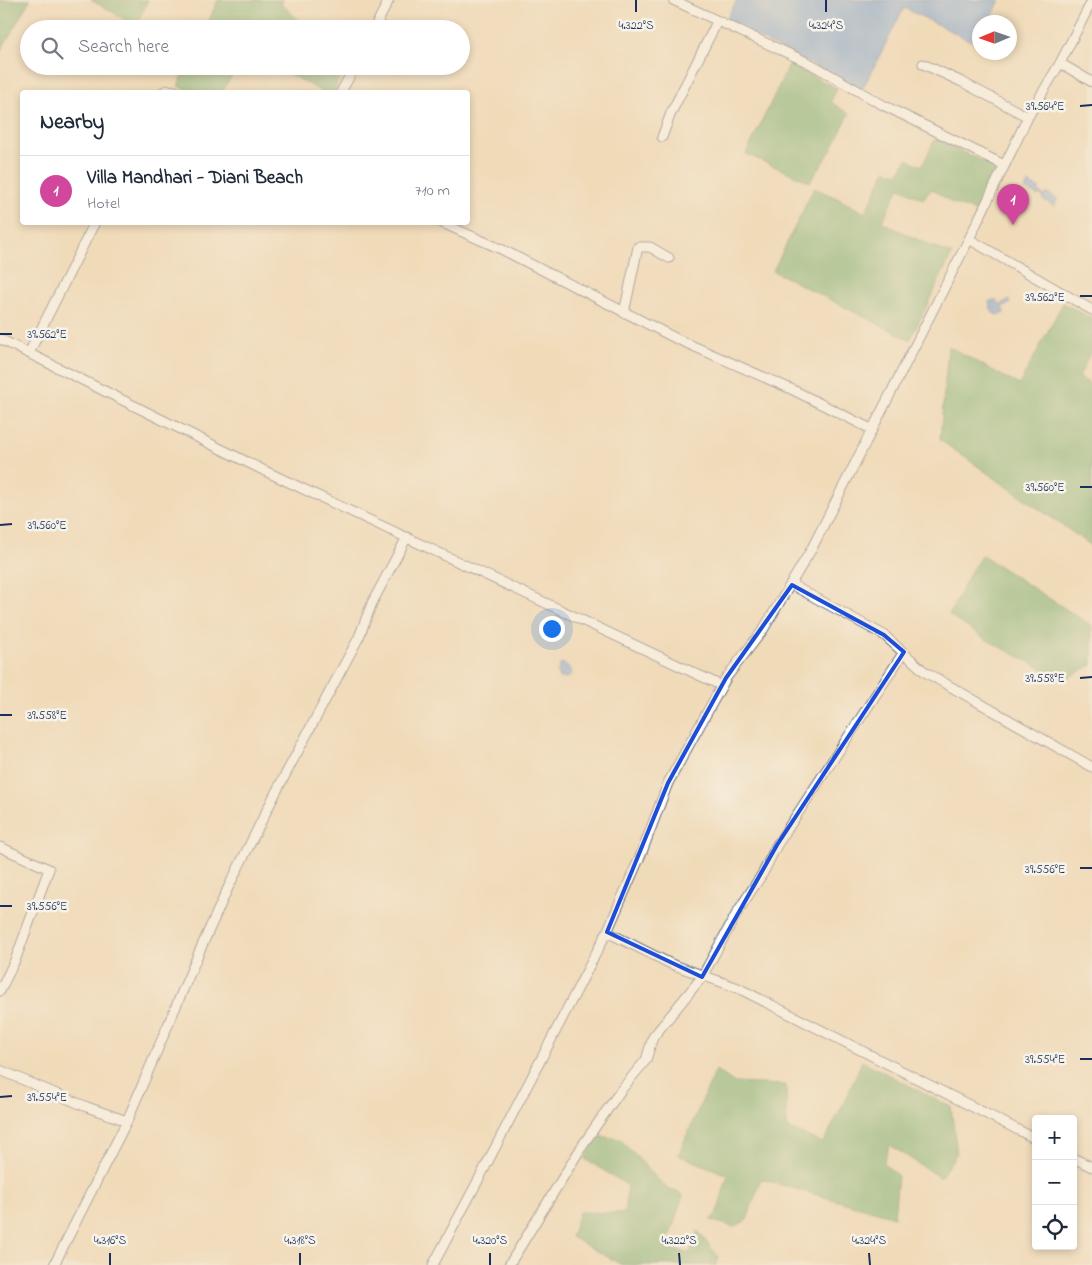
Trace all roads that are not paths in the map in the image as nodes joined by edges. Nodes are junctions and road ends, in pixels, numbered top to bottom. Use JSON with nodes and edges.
{"nodes":[{"id":1,"x":389,"y":0,"type":"edge"},
{"id":2,"x":673,"y":0,"type":"edge"},
{"id":3,"x":1092,"y":1,"type":"edge"},
{"id":4,"x":379,"y":20,"type":"edge"},
{"id":5,"x":717,"y":22,"type":"junction"},
{"id":6,"x":1060,"y":63,"type":"junction"},
{"id":7,"x":923,"y":64,"type":"dead end"},
{"id":8,"x":350,"y":75,"type":"edge"},
{"id":9,"x":1092,"y":82,"type":"edge"},
{"id":10,"x":342,"y":90,"type":"edge"},
{"id":11,"x":1028,"y":118,"type":"junction"},
{"id":12,"x":662,"y":137,"type":"dead end"},
{"id":13,"x":1004,"y":165,"type":"junction"},
{"id":14,"x":93,"y":225,"type":"edge"},
{"id":15,"x":447,"y":225,"type":"edge"},
{"id":16,"x":969,"y":239,"type":"junction"},
{"id":17,"x":669,"y":258,"type":"dead end"},
{"id":18,"x":1092,"y":310,"type":"edge"},
{"id":19,"x":624,"y":313,"type":"junction"},
{"id":20,"x":0,"y":339,"type":"edge"},
{"id":21,"x":28,"y":353,"type":"junction"},
{"id":22,"x":872,"y":429,"type":"junction"},
{"id":23,"x":407,"y":537,"type":"junction"},
{"id":24,"x":792,"y":584,"type":"junction"},
{"id":25,"x":904,"y":652,"type":"junction"},
{"id":26,"x":722,"y":686,"type":"junction"},
{"id":27,"x":1092,"y":767,"type":"edge"},
{"id":28,"x":0,"y":847,"type":"edge"},
{"id":29,"x":607,"y":932,"type":"junction"},
{"id":30,"x":702,"y":977,"type":"junction"},
{"id":31,"x":0,"y":991,"type":"edge"},
{"id":32,"x":0,"y":1070,"type":"edge"},
{"id":33,"x":127,"y":1121,"type":"junction"},
{"id":34,"x":1032,"y":1137,"type":"edge"},
{"id":35,"x":1077,"y":1160,"type":"edge"},
{"id":36,"x":1092,"y":1167,"type":"edge"},
{"id":37,"x":54,"y":1265,"type":"edge"},
{"id":38,"x":433,"y":1265,"type":"edge"},
{"id":39,"x":509,"y":1265,"type":"edge"}],
"edges":[{"from":1,"to":4,"type":"street"},
{"from":2,"to":5,"type":"street"},
{"from":3,"to":6,"type":"street"},
{"from":5,"to":12,"type":"street"},
{"from":5,"to":13,"type":"street"},
{"from":6,"to":9,"type":"street"},
{"from":6,"to":11,"type":"street"},
{"from":7,"to":11,"type":"street"},
{"from":8,"to":10,"type":"street"},
{"from":11,"to":13,"type":"street"},
{"from":13,"to":16,"type":"street"},
{"from":14,"to":21,"type":"street"},
{"from":15,"to":19,"type":"street"},
{"from":16,"to":18,"type":"street"},
{"from":16,"to":22,"type":"street"},
{"from":17,"to":19,"type":"street"},
{"from":19,"to":22,"type":"street"},
{"from":20,"to":21,"type":"street"},
{"from":21,"to":23,"type":"street"},
{"from":22,"to":24,"type":"street"},
{"from":23,"to":26,"type":"street"},
{"from":23,"to":33,"type":"street"},
{"from":24,"to":25,"type":"street"},
{"from":24,"to":26,"type":"street"},
{"from":25,"to":27,"type":"street"},
{"from":25,"to":30,"type":"street"},
{"from":26,"to":29,"type":"street"},
{"from":28,"to":31,"type":"street"},
{"from":29,"to":30,"type":"street"},
{"from":29,"to":38,"type":"street"},
{"from":30,"to":34,"type":"street"},
{"from":30,"to":39,"type":"street"},
{"from":32,"to":33,"type":"street"},
{"from":33,"to":37,"type":"street"},
{"from":35,"to":36,"type":"street"}]}
